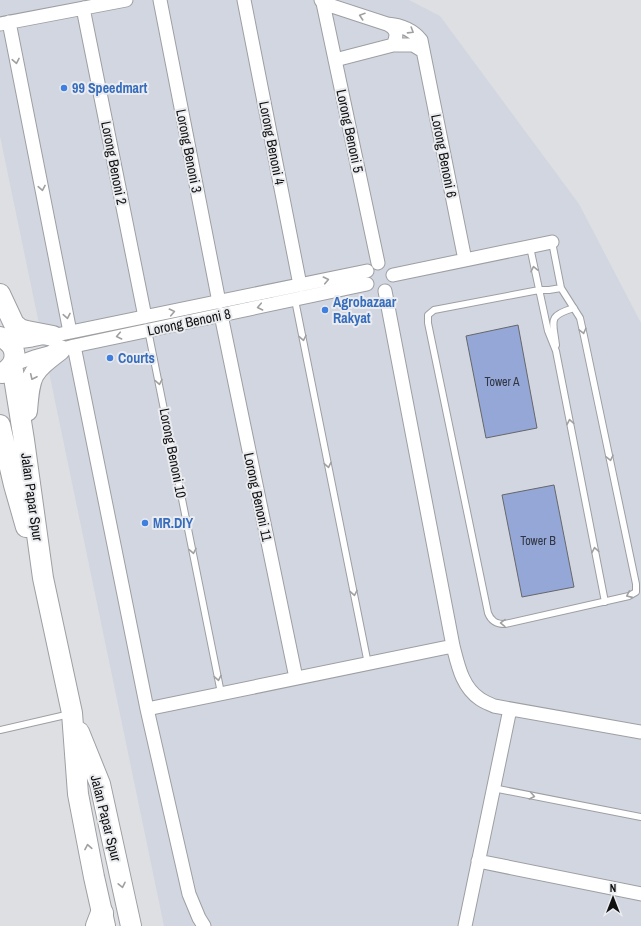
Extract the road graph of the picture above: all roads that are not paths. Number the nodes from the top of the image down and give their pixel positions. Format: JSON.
{"nodes":[{"id":1,"x":126,"y":0,"type":"edge"},
{"id":2,"x":160,"y":0,"type":"edge"},
{"id":3,"x":244,"y":0,"type":"edge"},
{"id":4,"x":322,"y":2,"type":"edge"},
{"id":5,"x":83,"y":8,"type":"junction"},
{"id":6,"x":4,"y":23,"type":"edge"},
{"id":7,"x":387,"y":24,"type":"junction"},
{"id":8,"x":393,"y":45,"type":"junction"},
{"id":9,"x":423,"y":51,"type":"junction"},
{"id":10,"x":335,"y":60,"type":"junction"},
{"id":11,"x":552,"y":242,"type":"joint"},
{"id":12,"x":530,"y":247,"type":"junction"},
{"id":13,"x":465,"y":260,"type":"junction"},
{"id":14,"x":378,"y":263,"type":"junction"},
{"id":15,"x":394,"y":275,"type":"junction"},
{"id":16,"x":367,"y":278,"type":"junction"},
{"id":17,"x":300,"y":285,"type":"junction"},
{"id":18,"x":561,"y":288,"type":"junction"},
{"id":19,"x":539,"y":290,"type":"junction"},
{"id":20,"x":384,"y":291,"type":"junction"},
{"id":21,"x":0,"y":294,"type":"edge"},
{"id":22,"x":295,"y":300,"type":"junction"},
{"id":23,"x":219,"y":302,"type":"junction"},
{"id":24,"x":574,"y":308,"type":"junction"},
{"id":25,"x":221,"y":315,"type":"junction"},
{"id":26,"x":145,"y":317,"type":"junction"},
{"id":27,"x":148,"y":330,"type":"junction"},
{"id":28,"x":4,"y":335,"type":"edge"},
{"id":29,"x":64,"y":341,"type":"junction"},
{"id":30,"x":556,"y":351,"type":"junction"},
{"id":31,"x":6,"y":369,"type":"edge"},
{"id":32,"x":0,"y":425,"type":"edge"},
{"id":33,"x":24,"y":440,"type":"junction"},
{"id":34,"x":43,"y":578,"type":"junction"},
{"id":35,"x":606,"y":602,"type":"junction"},
{"id":36,"x":453,"y":646,"type":"junction"},
{"id":37,"x":368,"y":664,"type":"junction"},
{"id":38,"x":296,"y":678,"type":"junction"},
{"id":39,"x":222,"y":693,"type":"junction"},
{"id":40,"x":147,"y":709,"type":"junction"},
{"id":41,"x":510,"y":709,"type":"junction"},
{"id":42,"x":72,"y":713,"type":"junction"},
{"id":43,"x":0,"y":730,"type":"edge"},
{"id":44,"x":641,"y":732,"type":"edge"},
{"id":45,"x":493,"y":788,"type":"junction"},
{"id":46,"x":641,"y":817,"type":"edge"},
{"id":47,"x":478,"y":862,"type":"junction"},
{"id":48,"x":641,"y":894,"type":"edge"},
{"id":49,"x":101,"y":922,"type":"edge"},
{"id":50,"x":130,"y":926,"type":"edge"},
{"id":51,"x":204,"y":926,"type":"edge"},
{"id":52,"x":465,"y":926,"type":"edge"}],
"edges":[{"from":1,"to":5,"type":"street"},
{"from":2,"to":23,"type":"street","name":"Lorong Benoni 3"},
{"from":3,"to":17,"type":"street","name":"Lorong Benoni 4"},
{"from":7,"to":4,"type":"street","name":"Lorong Benoni 6","one_way":true},
{"from":4,"to":10,"type":"street","name":"Lorong Benoni 5"},
{"from":5,"to":6,"type":"street"},
{"from":5,"to":26,"type":"street","name":"Lorong Benoni 2"},
{"from":6,"to":29,"type":"street","one_way":true},
{"from":7,"to":8,"type":"street"},
{"from":7,"to":9,"type":"street","name":"Lorong Benoni 6","one_way":true},
{"from":8,"to":9,"type":"street"},
{"from":8,"to":10,"type":"street"},
{"from":9,"to":13,"type":"street","name":"Lorong Benoni 6"},
{"from":10,"to":14,"type":"street","name":"Lorong Benoni 5"},
{"from":11,"to":12,"type":"street"},
{"from":11,"to":18,"type":"lane"},
{"from":12,"to":13,"type":"street"},
{"from":19,"to":12,"type":"lane","one_way":true},
{"from":13,"to":15,"type":"street"},
{"from":14,"to":15,"type":"street"},
{"from":14,"to":16,"type":"street"},
{"from":15,"to":20,"type":"street"},
{"from":17,"to":16,"type":"street","name":"Lorong Benoni 8","one_way":true},
{"from":16,"to":20,"type":"street"},
{"from":16,"to":22,"type":"street","name":"Lorong Benoni 8"},
{"from":17,"to":23,"type":"street","name":"Lorong Benoni 8"},
{"from":18,"to":19,"type":"lane"},
{"from":18,"to":24,"type":"lane"},
{"from":19,"to":30,"type":"lane"},
{"from":35,"to":19,"type":"lane","one_way":true},
{"from":20,"to":36,"type":"street"},
{"from":21,"to":29,"type":"main road"},
{"from":22,"to":25,"type":"street","name":"Lorong Benoni 8","one_way":true},
{"from":22,"to":37,"type":"lane","one_way":true},
{"from":26,"to":23,"type":"street","name":"Lorong Benoni 8","one_way":true},
{"from":24,"to":30,"type":"lane"},
{"from":24,"to":35,"type":"lane","one_way":true},
{"from":25,"to":27,"type":"street","name":"Lorong Benoni 8"},
{"from":25,"to":38,"type":"street","name":"Lorong Benoni 11"},
{"from":26,"to":29,"type":"street","name":"Lorong Benoni 8"},
{"from":27,"to":29,"type":"street","name":"Lorong Benoni 8","one_way":true},
{"from":27,"to":39,"type":"lane","name":"Lorong Benoni 10","one_way":true},
{"from":28,"to":29,"type":"street","name":"Lorong Benoni 8"},
{"from":28,"to":31,"type":"main road"},
{"from":29,"to":31,"type":"street","name":"Lorong Benoni 8"},
{"from":29,"to":33,"type":"main road","one_way":true},
{"from":29,"to":40,"type":"street"},
{"from":35,"to":30,"type":"lane","one_way":true},
{"from":31,"to":33,"type":"main road"},
{"from":32,"to":34,"type":"main road","name":"Jalan Papar Spur"},
{"from":33,"to":34,"type":"main road","name":"Jalan Papar Spur"},
{"from":34,"to":42,"type":"main road","name":"Jalan Papar Spur"},
{"from":36,"to":37,"type":"street"},
{"from":36,"to":41,"type":"street"},
{"from":37,"to":38,"type":"street"},
{"from":38,"to":39,"type":"street"},
{"from":39,"to":40,"type":"street"},
{"from":40,"to":51,"type":"street"},
{"from":41,"to":44,"type":"street"},
{"from":41,"to":45,"type":"street"},
{"from":42,"to":43,"type":"lane"},
{"from":49,"to":42,"type":"main road","name":"Jalan Papar Spur","one_way":true},
{"from":42,"to":50,"type":"main road","name":"Jalan Papar Spur","one_way":true},
{"from":45,"to":46,"type":"lane","one_way":true},
{"from":45,"to":47,"type":"street"},
{"from":47,"to":48,"type":"street"},
{"from":47,"to":52,"type":"street"}]}
